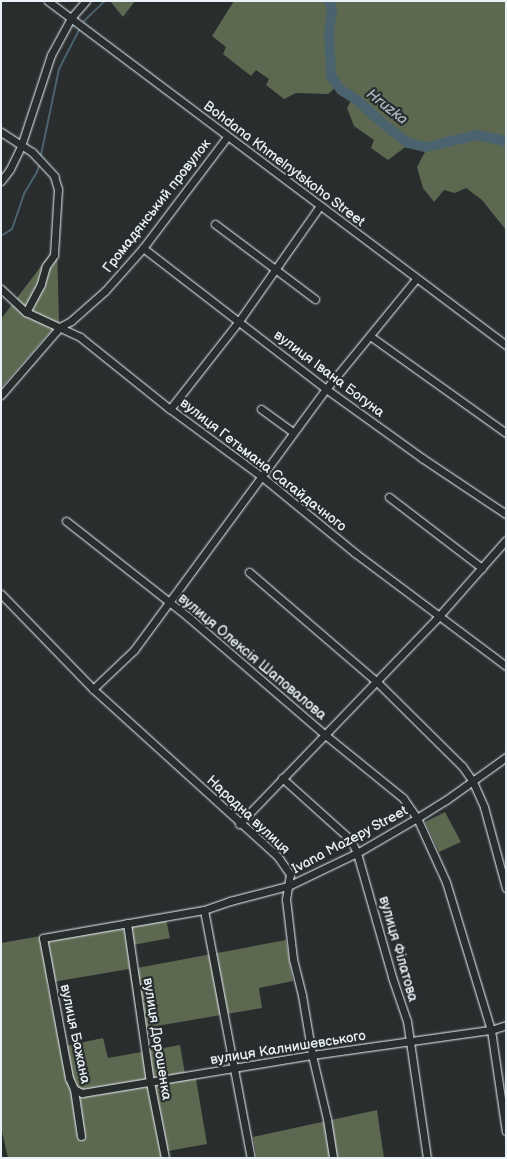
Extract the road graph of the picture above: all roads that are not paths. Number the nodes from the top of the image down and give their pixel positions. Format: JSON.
{"nodes":[{"id":1,"x":48,"y":1,"type":"edge"},
{"id":2,"x":86,"y":1,"type":"edge"},
{"id":3,"x":72,"y":18,"type":"junction"},
{"id":4,"x":1,"y":132,"type":"edge"},
{"id":5,"x":227,"y":137,"type":"junction"},
{"id":6,"x":21,"y":146,"type":"junction"},
{"id":7,"x":1,"y":181,"type":"edge"},
{"id":8,"x":319,"y":207,"type":"junction"},
{"id":9,"x":215,"y":224,"type":"dead end"},
{"id":10,"x":143,"y":248,"type":"junction"},
{"id":11,"x":274,"y":270,"type":"junction"},
{"id":12,"x":416,"y":279,"type":"junction"},
{"id":13,"x":1,"y":289,"type":"edge"},
{"id":14,"x":315,"y":299,"type":"dead end"},
{"id":15,"x":26,"y":312,"type":"junction"},
{"id":16,"x":239,"y":321,"type":"junction"},
{"id":17,"x":60,"y":327,"type":"junction"},
{"id":18,"x":370,"y":336,"type":"junction"},
{"id":19,"x":506,"y":346,"type":"edge"},
{"id":20,"x":326,"y":389,"type":"junction"},
{"id":21,"x":1,"y":395,"type":"edge"},
{"id":22,"x":170,"y":409,"type":"junction"},
{"id":23,"x":261,"y":409,"type":"dead end"},
{"id":24,"x":293,"y":432,"type":"junction"},
{"id":25,"x":506,"y":433,"type":"edge"},
{"id":26,"x":261,"y":476,"type":"junction"},
{"id":27,"x":389,"y":497,"type":"dead end"},
{"id":28,"x":506,"y":514,"type":"edge"},
{"id":29,"x":66,"y":520,"type":"dead end"},
{"id":30,"x":506,"y":540,"type":"edge"},
{"id":31,"x":482,"y":568,"type":"junction"},
{"id":32,"x":249,"y":572,"type":"dead end"},
{"id":33,"x":1,"y":594,"type":"edge"},
{"id":34,"x":168,"y":602,"type":"junction"},
{"id":35,"x":440,"y":616,"type":"junction"},
{"id":36,"x":506,"y":666,"type":"edge"},
{"id":37,"x":377,"y":682,"type":"junction"},
{"id":38,"x":93,"y":689,"type":"junction"},
{"id":39,"x":324,"y":734,"type":"junction"},
{"id":40,"x":506,"y":757,"type":"edge"},
{"id":41,"x":282,"y":778,"type":"junction"},
{"id":42,"x":473,"y":782,"type":"junction"},
{"id":43,"x":417,"y":818,"type":"junction"},
{"id":44,"x":238,"y":824,"type":"junction"},
{"id":45,"x":357,"y":853,"type":"junction"},
{"id":46,"x":288,"y":886,"type":"junction"},
{"id":47,"x":506,"y":888,"type":"edge"},
{"id":48,"x":204,"y":910,"type":"junction"},
{"id":49,"x":127,"y":923,"type":"junction"},
{"id":50,"x":43,"y":938,"type":"joint"},
{"id":51,"x":506,"y":1025,"type":"edge"},
{"id":52,"x":491,"y":1030,"type":"junction"},
{"id":53,"x":411,"y":1042,"type":"junction"},
{"id":54,"x":312,"y":1055,"type":"junction"},
{"id":55,"x":235,"y":1069,"type":"junction"},
{"id":56,"x":150,"y":1082,"type":"junction"},
{"id":57,"x":74,"y":1089,"type":"junction"},
{"id":58,"x":506,"y":1131,"type":"edge"},
{"id":59,"x":81,"y":1136,"type":"dead end"},
{"id":60,"x":165,"y":1158,"type":"edge"},
{"id":61,"x":251,"y":1158,"type":"edge"},
{"id":62,"x":333,"y":1158,"type":"edge"},
{"id":63,"x":426,"y":1158,"type":"edge"}],
"edges":[{"from":1,"to":3,"type":"street","name":"Bohdana Khmelnytskoho Street"},
{"from":2,"to":3,"type":"street"},
{"from":3,"to":5,"type":"street","name":"Bohdana Khmelnytskoho Street"},
{"from":3,"to":6,"type":"street"},
{"from":4,"to":6,"type":"street"},
{"from":5,"to":8,"type":"street","name":"Bohdana Khmelnytskoho Street"},
{"from":5,"to":10,"type":"street","name":"Громадянський провулок"},
{"from":6,"to":7,"type":"street"},
{"from":6,"to":15,"type":"street"},
{"from":8,"to":11,"type":"street"},
{"from":8,"to":12,"type":"street","name":"Bohdana Khmelnytskoho Street"},
{"from":9,"to":11,"type":"street"},
{"from":10,"to":16,"type":"street","name":"вулиця Івана Богуна"},
{"from":10,"to":17,"type":"street","name":"Громадянський провулок"},
{"from":11,"to":14,"type":"street"},
{"from":11,"to":16,"type":"street"},
{"from":12,"to":18,"type":"street"},
{"from":12,"to":19,"type":"street","name":"Bohdana Khmelnytskoho Street"},
{"from":13,"to":15,"type":"street","name":"вулиця Гетьмана Сагайдачного"},
{"from":15,"to":17,"type":"street","name":"вулиця Гетьмана Сагайдачного"},
{"from":16,"to":20,"type":"street","name":"вулиця Івана Богуна"},
{"from":16,"to":22,"type":"street"},
{"from":17,"to":21,"type":"street","name":"Громадянський провулок"},
{"from":17,"to":22,"type":"street","name":"вулиця Гетьмана Сагайдачного"},
{"from":18,"to":20,"type":"street"},
{"from":18,"to":25,"type":"street"},
{"from":20,"to":24,"type":"street"},
{"from":20,"to":28,"type":"street","name":"вулиця Івана Богуна"},
{"from":22,"to":26,"type":"street","name":"вулиця Гетьмана Сагайдачного"},
{"from":23,"to":24,"type":"street"},
{"from":24,"to":26,"type":"street"},
{"from":26,"to":34,"type":"street"},
{"from":26,"to":35,"type":"street","name":"вулиця Гетьмана Сагайдачного"},
{"from":27,"to":31,"type":"street"},
{"from":29,"to":34,"type":"street","name":"вулиця Олексія Шаповалова"},
{"from":30,"to":31,"type":"street"},
{"from":31,"to":35,"type":"street"},
{"from":32,"to":37,"type":"street"},
{"from":33,"to":38,"type":"street","name":"Народна вулиця"},
{"from":34,"to":38,"type":"street"},
{"from":34,"to":39,"type":"street","name":"вулиця Олексія Шаповалова"},
{"from":35,"to":36,"type":"street","name":"вулиця Гетьмана Сагайдачного"},
{"from":35,"to":37,"type":"street"},
{"from":37,"to":39,"type":"street"},
{"from":37,"to":42,"type":"street"},
{"from":38,"to":44,"type":"street","name":"Народна вулиця"},
{"from":39,"to":41,"type":"street"},
{"from":39,"to":43,"type":"street","name":"вулиця Олексія Шаповалова"},
{"from":40,"to":42,"type":"street","name":"Ivana Mazepy Street"},
{"from":41,"to":44,"type":"street"},
{"from":41,"to":45,"type":"street","name":"вулиця Філатова"},
{"from":42,"to":43,"type":"street","name":"Ivana Mazepy Street"},
{"from":42,"to":47,"type":"street"},
{"from":43,"to":45,"type":"street","name":"Ivana Mazepy Street"},
{"from":43,"to":52,"type":"street","name":"вулиця Олексія Шаповалова"},
{"from":44,"to":46,"type":"street","name":"Народна вулиця"},
{"from":45,"to":46,"type":"street","name":"Ivana Mazepy Street"},
{"from":45,"to":53,"type":"street","name":"вулиця Філатова"},
{"from":46,"to":48,"type":"street","name":"Ivana Mazepy Street"},
{"from":46,"to":54,"type":"street","name":"Народна вулиця"},
{"from":48,"to":49,"type":"street","name":"Ivana Mazepy Street"},
{"from":48,"to":55,"type":"street"},
{"from":49,"to":50,"type":"street","name":"Ivana Mazepy Street"},
{"from":49,"to":56,"type":"street","name":"вулиця Дорошенка"},
{"from":50,"to":57,"type":"street","name":"вулиця Бажана"},
{"from":51,"to":52,"type":"street","name":"вулиця Калнишевського"},
{"from":52,"to":53,"type":"street","name":"вулиця Калнишевського"},
{"from":52,"to":58,"type":"street","name":"вулиця Олексія Шаповалова"},
{"from":53,"to":54,"type":"street","name":"вулиця Калнишевського"},
{"from":53,"to":63,"type":"street","name":"вулиця Філатова"},
{"from":54,"to":55,"type":"street","name":"вулиця Калнишевського"},
{"from":54,"to":62,"type":"street","name":"Народна вулиця"},
{"from":55,"to":56,"type":"street","name":"вулиця Калнишевського"},
{"from":55,"to":61,"type":"street"},
{"from":56,"to":57,"type":"street","name":"вулиця Калнишевського"},
{"from":56,"to":60,"type":"street","name":"вулиця Дорошенка"},
{"from":57,"to":59,"type":"street","name":"вулиця Бажана"}]}
